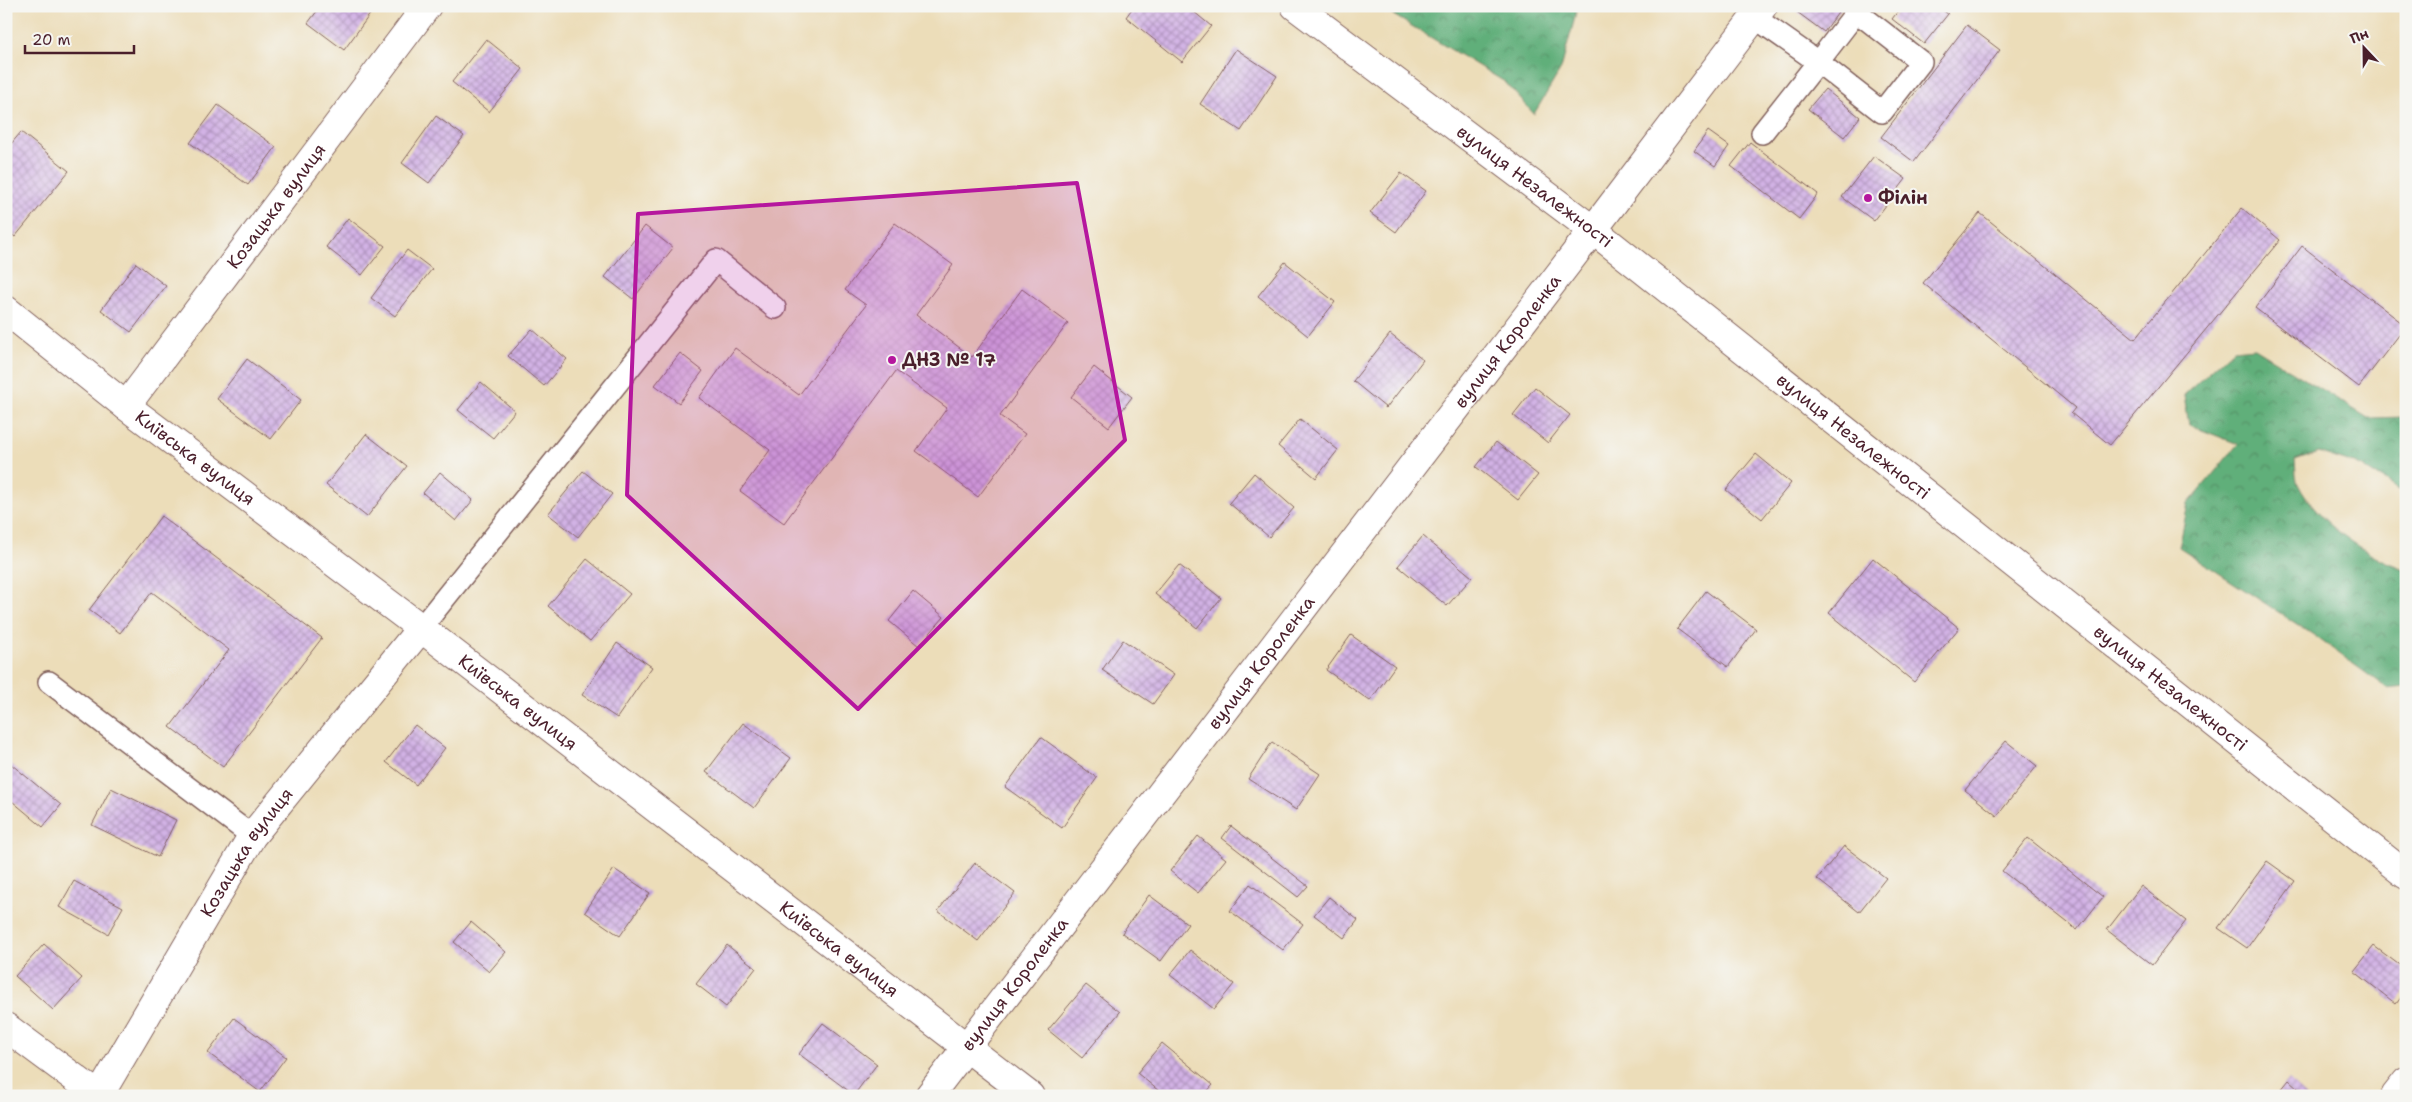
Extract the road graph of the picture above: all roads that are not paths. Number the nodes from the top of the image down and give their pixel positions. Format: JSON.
{"nodes":[{"id":1,"x":427,"y":6,"type":"edge"},
{"id":2,"x":1295,"y":6,"type":"edge"},
{"id":3,"x":1859,"y":9,"type":"edge"},
{"id":4,"x":1758,"y":12,"type":"edge"},
{"id":5,"x":1818,"y":62,"type":"junction"},
{"id":6,"x":1762,"y":134,"type":"dead end"},
{"id":7,"x":1593,"y":230,"type":"junction"},
{"id":8,"x":775,"y":308,"type":"dead end"},
{"id":9,"x":6,"y":310,"type":"edge"},
{"id":10,"x":126,"y":406,"type":"junction"},
{"id":11,"x":422,"y":628,"type":"junction"},
{"id":12,"x":49,"y":682,"type":"dead end"},
{"id":13,"x":252,"y":836,"type":"junction"},
{"id":14,"x":2406,"y":875,"type":"edge"},
{"id":15,"x":6,"y":1027,"type":"edge"},
{"id":16,"x":968,"y":1047,"type":"junction"},
{"id":17,"x":2406,"y":1082,"type":"edge"},
{"id":18,"x":99,"y":1096,"type":"edge"},
{"id":19,"x":929,"y":1096,"type":"edge"},
{"id":20,"x":1030,"y":1096,"type":"edge"},
{"id":21,"x":2395,"y":1096,"type":"edge"}],
"edges":[{"from":1,"to":10,"type":"street","name":"Козацька вулиця"},
{"from":2,"to":7,"type":"street","name":"вулиця Незалежності"},
{"from":3,"to":5,"type":"lane"},
{"from":3,"to":5,"type":"lane"},
{"from":4,"to":5,"type":"lane"},
{"from":4,"to":7,"type":"street","name":"вулиця Короленка"},
{"from":5,"to":6,"type":"lane"},
{"from":7,"to":14,"type":"street","name":"вулиця Незалежності"},
{"from":7,"to":16,"type":"street","name":"вулиця Короленка"},
{"from":8,"to":11,"type":"lane"},
{"from":9,"to":10,"type":"street","name":"Київська вулиця"},
{"from":10,"to":11,"type":"street","name":"Київська вулиця"},
{"from":11,"to":13,"type":"street","name":"Козацька вулиця"},
{"from":11,"to":16,"type":"street","name":"Київська вулиця"},
{"from":12,"to":13,"type":"lane"},
{"from":13,"to":18,"type":"street","name":"Козацька вулиця"},
{"from":15,"to":18,"type":"street"},
{"from":16,"to":19,"type":"street","name":"вулиця Короленка"},
{"from":16,"to":20,"type":"street","name":"Київська вулиця"},
{"from":17,"to":21,"type":"street"}]}
